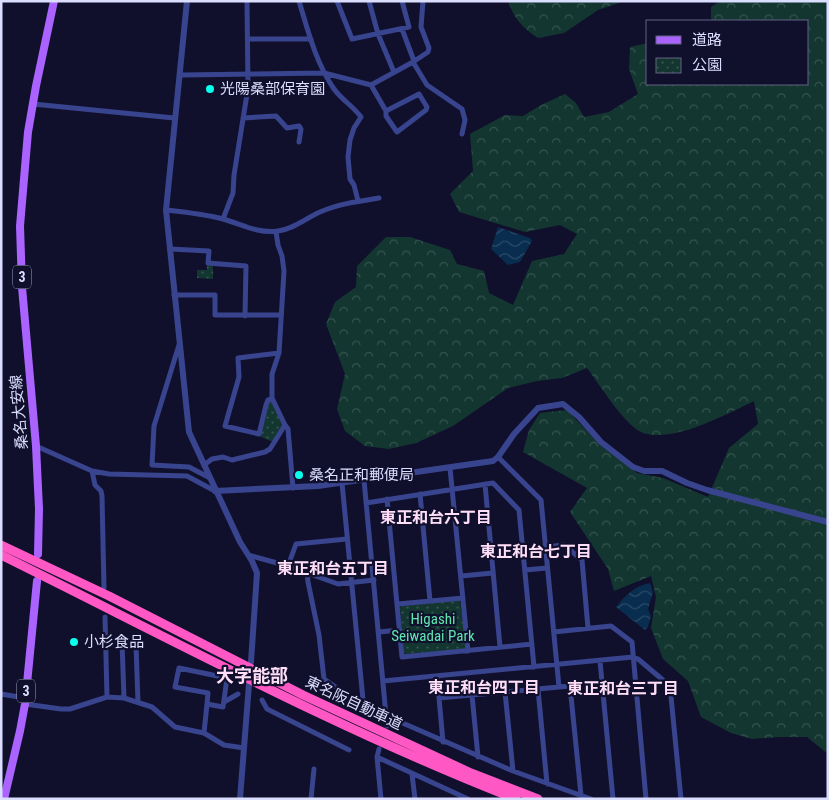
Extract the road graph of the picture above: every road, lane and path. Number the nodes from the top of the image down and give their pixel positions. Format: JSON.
{"nodes":[{"id":1,"x":54,"y":1,"type":"edge"},
{"id":2,"x":183,"y":1,"type":"edge"},
{"id":3,"x":247,"y":1,"type":"edge"},
{"id":4,"x":300,"y":1,"type":"edge"},
{"id":5,"x":337,"y":1,"type":"edge"},
{"id":6,"x":369,"y":1,"type":"edge"},
{"id":7,"x":402,"y":1,"type":"edge"},
{"id":8,"x":423,"y":1,"type":"edge"},
{"id":9,"x":187,"y":2,"type":"edge"},
{"id":10,"x":402,"y":28,"type":"junction"},
{"id":11,"x":378,"y":34,"type":"junction"},
{"id":12,"x":248,"y":39,"type":"junction"},
{"id":13,"x":311,"y":39,"type":"junction"},
{"id":14,"x":414,"y":62,"type":"junction"},
{"id":15,"x":324,"y":72,"type":"junction"},
{"id":16,"x":394,"y":72,"type":"junction"},
{"id":17,"x":248,"y":74,"type":"junction"},
{"id":18,"x":181,"y":75,"type":"junction"},
{"id":19,"x":371,"y":85,"type":"junction"},
{"id":20,"x":429,"y":87,"type":"junction"},
{"id":21,"x":419,"y":94,"type":"junction"},
{"id":22,"x":33,"y":104,"type":"junction"},
{"id":23,"x":386,"y":111,"type":"junction"},
{"id":24,"x":174,"y":118,"type":"junction"},
{"id":25,"x":243,"y":118,"type":"junction"},
{"id":26,"x":462,"y":134,"type":"dead end"},
{"id":27,"x":299,"y":142,"type":"dead end"},
{"id":28,"x":380,"y":198,"type":"dead end"},
{"id":29,"x":358,"y":201,"type":"junction"},
{"id":30,"x":166,"y":210,"type":"junction"},
{"id":31,"x":223,"y":219,"type":"junction"},
{"id":32,"x":276,"y":232,"type":"junction"},
{"id":33,"x":170,"y":249,"type":"junction"},
{"id":34,"x":174,"y":294,"type":"junction"},
{"id":35,"x":280,"y":315,"type":"junction"},
{"id":36,"x":246,"y":316,"type":"junction"},
{"id":37,"x":180,"y":342,"type":"junction"},
{"id":38,"x":279,"y":354,"type":"junction"},
{"id":39,"x":272,"y":398,"type":"junction"},
{"id":40,"x":285,"y":425,"type":"junction"},
{"id":41,"x":36,"y":446,"type":"junction"},
{"id":42,"x":498,"y":457,"type":"junction"},
{"id":43,"x":204,"y":465,"type":"junction"},
{"id":44,"x":450,"y":468,"type":"junction"},
{"id":45,"x":92,"y":471,"type":"junction"},
{"id":46,"x":210,"y":478,"type":"junction"},
{"id":47,"x":364,"y":480,"type":"junction"},
{"id":48,"x":342,"y":484,"type":"junction"},
{"id":49,"x":484,"y":484,"type":"junction"},
{"id":50,"x":293,"y":488,"type":"junction"},
{"id":51,"x":453,"y":490,"type":"junction"},
{"id":52,"x":215,"y":491,"type":"junction"},
{"id":53,"x":420,"y":494,"type":"junction"},
{"id":54,"x":387,"y":499,"type":"junction"},
{"id":55,"x":366,"y":503,"type":"junction"},
{"id":56,"x":828,"y":522,"type":"edge"},
{"id":57,"x":347,"y":540,"type":"junction"},
{"id":58,"x":1,"y":545,"type":"edge"},
{"id":59,"x":546,"y":547,"type":"junction"},
{"id":60,"x":38,"y":554,"type":"dead end"},
{"id":61,"x":248,"y":554,"type":"junction"},
{"id":62,"x":1,"y":555,"type":"edge"},
{"id":63,"x":288,"y":566,"type":"junction"},
{"id":64,"x":547,"y":568,"type":"junction"},
{"id":65,"x":525,"y":570,"type":"junction"},
{"id":66,"x":307,"y":573,"type":"junction"},
{"id":67,"x":493,"y":573,"type":"junction"},
{"id":68,"x":461,"y":576,"type":"junction"},
{"id":69,"x":374,"y":580,"type":"junction"},
{"id":70,"x":36,"y":581,"type":"dead end"},
{"id":71,"x":352,"y":583,"type":"junction"},
{"id":72,"x":104,"y":588,"type":"dead end"},
{"id":73,"x":463,"y":598,"type":"junction"},
{"id":74,"x":430,"y":601,"type":"junction"},
{"id":75,"x":398,"y":604,"type":"junction"},
{"id":76,"x":105,"y":617,"type":"dead end"},
{"id":77,"x":588,"y":628,"type":"junction"},
{"id":78,"x":400,"y":630,"type":"junction"},
{"id":79,"x":379,"y":632,"type":"junction"},
{"id":80,"x":554,"y":632,"type":"junction"},
{"id":81,"x":105,"y":639,"type":"junction"},
{"id":82,"x":122,"y":642,"type":"junction"},
{"id":83,"x":532,"y":644,"type":"junction"},
{"id":84,"x":500,"y":647,"type":"junction"},
{"id":85,"x":468,"y":651,"type":"junction"},
{"id":86,"x":633,"y":657,"type":"junction"},
{"id":87,"x":600,"y":660,"type":"junction"},
{"id":88,"x":251,"y":662,"type":"dead end"},
{"id":89,"x":557,"y":665,"type":"junction"},
{"id":90,"x":534,"y":667,"type":"junction"},
{"id":91,"x":437,"y":676,"type":"junction"},
{"id":92,"x":383,"y":681,"type":"junction"},
{"id":93,"x":249,"y":684,"type":"dead end"},
{"id":94,"x":559,"y":687,"type":"junction"},
{"id":95,"x":538,"y":689,"type":"junction"},
{"id":96,"x":505,"y":692,"type":"junction"},
{"id":97,"x":1,"y":694,"type":"edge"},
{"id":98,"x":238,"y":694,"type":"dead end"},
{"id":99,"x":472,"y":695,"type":"junction"},
{"id":100,"x":107,"y":697,"type":"junction"},
{"id":101,"x":124,"y":698,"type":"junction"},
{"id":102,"x":440,"y":698,"type":"junction"},
{"id":103,"x":262,"y":700,"type":"dead end"},
{"id":104,"x":25,"y":701,"type":"junction"},
{"id":105,"x":138,"y":702,"type":"junction"},
{"id":106,"x":224,"y":702,"type":"junction"},
{"id":107,"x":207,"y":704,"type":"junction"},
{"id":108,"x":364,"y":710,"type":"junction"},
{"id":109,"x":387,"y":719,"type":"junction"},
{"id":110,"x":388,"y":726,"type":"dead end"},
{"id":111,"x":204,"y":733,"type":"junction"},
{"id":112,"x":443,"y":742,"type":"junction"},
{"id":113,"x":244,"y":748,"type":"junction"},
{"id":114,"x":378,"y":749,"type":"dead end"},
{"id":115,"x":349,"y":750,"type":"dead end"},
{"id":116,"x":478,"y":756,"type":"junction"},
{"id":117,"x":377,"y":757,"type":"junction"},
{"id":118,"x":314,"y":768,"type":"dead end"},
{"id":119,"x":513,"y":770,"type":"junction"},
{"id":120,"x":412,"y":774,"type":"junction"},
{"id":121,"x":547,"y":784,"type":"junction"},
{"id":122,"x":447,"y":790,"type":"junction"},
{"id":123,"x":581,"y":795,"type":"junction"},
{"id":124,"x":4,"y":799,"type":"edge"},
{"id":125,"x":240,"y":799,"type":"edge"},
{"id":126,"x":311,"y":799,"type":"edge"},
{"id":127,"x":381,"y":799,"type":"edge"},
{"id":128,"x":415,"y":799,"type":"edge"},
{"id":129,"x":448,"y":799,"type":"edge"},
{"id":130,"x":468,"y":799,"type":"edge"},
{"id":131,"x":516,"y":799,"type":"edge"},
{"id":132,"x":538,"y":799,"type":"edge"},
{"id":133,"x":591,"y":799,"type":"edge"},
{"id":134,"x":613,"y":799,"type":"edge"},
{"id":135,"x":646,"y":799,"type":"edge"},
{"id":136,"x":681,"y":799,"type":"edge"}],
"edges":[{"from":1,"to":22,"type":"main road","name":"桑名大安線","number":"3"},
{"from":2,"to":9,"type":"street"},
{"from":3,"to":12,"type":"street"},
{"from":4,"to":13,"type":"street"},
{"from":5,"to":11,"type":"street"},
{"from":6,"to":11,"type":"street"},
{"from":7,"to":10,"type":"street"},
{"from":8,"to":14,"type":"street"},
{"from":9,"to":18,"type":"street"},
{"from":10,"to":11,"type":"street"},
{"from":10,"to":14,"type":"street"},
{"from":11,"to":16,"type":"street"},
{"from":12,"to":13,"type":"street"},
{"from":12,"to":17,"type":"street"},
{"from":13,"to":15,"type":"street"},
{"from":14,"to":16,"type":"street"},
{"from":14,"to":20,"type":"street"},
{"from":15,"to":17,"type":"street"},
{"from":15,"to":19,"type":"street"},
{"from":15,"to":29,"type":"street"},
{"from":16,"to":19,"type":"street"},
{"from":17,"to":18,"type":"street"},
{"from":17,"to":25,"type":"street"},
{"from":18,"to":24,"type":"street"},
{"from":19,"to":23,"type":"street"},
{"from":20,"to":21,"type":"street"},
{"from":20,"to":26,"type":"street"},
{"from":21,"to":23,"type":"street"},
{"from":21,"to":23,"type":"street"},
{"from":22,"to":24,"type":"street"},
{"from":22,"to":41,"type":"main road","name":"桑名大安線","number":"3"},
{"from":24,"to":30,"type":"street"},
{"from":25,"to":27,"type":"street"},
{"from":25,"to":31,"type":"street"},
{"from":28,"to":29,"type":"street"},
{"from":29,"to":32,"type":"street"},
{"from":30,"to":31,"type":"street"},
{"from":30,"to":33,"type":"street"},
{"from":31,"to":32,"type":"street"},
{"from":32,"to":35,"type":"street"},
{"from":33,"to":34,"type":"street"},
{"from":33,"to":36,"type":"street"},
{"from":34,"to":36,"type":"street"},
{"from":34,"to":37,"type":"street"},
{"from":35,"to":36,"type":"street"},
{"from":35,"to":38,"type":"street"},
{"from":37,"to":43,"type":"street"},
{"from":37,"to":46,"type":"street"},
{"from":38,"to":39,"type":"street"},
{"from":38,"to":39,"type":"street"},
{"from":39,"to":40,"type":"street"},
{"from":40,"to":43,"type":"street"},
{"from":40,"to":50,"type":"street"},
{"from":41,"to":45,"type":"street"},
{"from":41,"to":60,"type":"main road","name":"桑名大安線","number":"3"},
{"from":42,"to":44,"type":"street"},
{"from":42,"to":56,"type":"street"},
{"from":42,"to":59,"type":"street"},
{"from":43,"to":46,"type":"street"},
{"from":44,"to":47,"type":"street"},
{"from":44,"to":51,"type":"street"},
{"from":45,"to":52,"type":"street"},
{"from":45,"to":72,"type":"street"},
{"from":46,"to":52,"type":"street"},
{"from":47,"to":48,"type":"street"},
{"from":47,"to":55,"type":"street"},
{"from":48,"to":50,"type":"street"},
{"from":48,"to":57,"type":"street"},
{"from":49,"to":51,"type":"street"},
{"from":49,"to":65,"type":"street"},
{"from":49,"to":67,"type":"street"},
{"from":50,"to":52,"type":"street"},
{"from":51,"to":53,"type":"street"},
{"from":51,"to":68,"type":"street"},
{"from":52,"to":61,"type":"street"},
{"from":53,"to":54,"type":"street"},
{"from":53,"to":74,"type":"street"},
{"from":54,"to":55,"type":"street"},
{"from":54,"to":75,"type":"street"},
{"from":55,"to":69,"type":"street"},
{"from":57,"to":63,"type":"street"},
{"from":57,"to":71,"type":"street"},
{"from":58,"to":132,"type":"highway","name":"東名阪自動車道"},
{"from":59,"to":64,"type":"street"},
{"from":59,"to":77,"type":"street"},
{"from":61,"to":63,"type":"street"},
{"from":61,"to":88,"type":"street"},
{"from":62,"to":131,"type":"highway","name":"東名阪自動車道"},
{"from":63,"to":66,"type":"street"},
{"from":64,"to":65,"type":"street"},
{"from":64,"to":80,"type":"street"},
{"from":65,"to":83,"type":"street"},
{"from":66,"to":71,"type":"street"},
{"from":66,"to":108,"type":"street"},
{"from":67,"to":68,"type":"street"},
{"from":67,"to":84,"type":"street"},
{"from":68,"to":73,"type":"street"},
{"from":69,"to":71,"type":"street"},
{"from":69,"to":79,"type":"street"},
{"from":70,"to":104,"type":"main road","number":"3"},
{"from":71,"to":108,"type":"street"},
{"from":73,"to":74,"type":"street"},
{"from":73,"to":85,"type":"street"},
{"from":74,"to":75,"type":"street"},
{"from":75,"to":78,"type":"street"},
{"from":76,"to":81,"type":"street"},
{"from":77,"to":80,"type":"street"},
{"from":77,"to":86,"type":"street"},
{"from":78,"to":79,"type":"street"},
{"from":78,"to":85,"type":"street"},
{"from":79,"to":92,"type":"street"},
{"from":80,"to":89,"type":"street"},
{"from":81,"to":82,"type":"street"},
{"from":81,"to":100,"type":"street"},
{"from":82,"to":101,"type":"street"},
{"from":82,"to":105,"type":"street"},
{"from":83,"to":84,"type":"street"},
{"from":83,"to":90,"type":"street"},
{"from":84,"to":85,"type":"street"},
{"from":86,"to":87,"type":"street"},
{"from":86,"to":135,"type":"street"},
{"from":86,"to":136,"type":"street"},
{"from":87,"to":89,"type":"street"},
{"from":87,"to":134,"type":"street"},
{"from":89,"to":90,"type":"street"},
{"from":89,"to":94,"type":"street"},
{"from":90,"to":91,"type":"street"},
{"from":91,"to":92,"type":"street"},
{"from":91,"to":102,"type":"street"},
{"from":92,"to":109,"type":"street"},
{"from":93,"to":113,"type":"street"},
{"from":94,"to":95,"type":"street"},
{"from":94,"to":123,"type":"street"},
{"from":95,"to":96,"type":"street"},
{"from":95,"to":121,"type":"street"},
{"from":96,"to":99,"type":"street"},
{"from":96,"to":119,"type":"street"},
{"from":97,"to":104,"type":"street"},
{"from":98,"to":106,"type":"street"},
{"from":99,"to":102,"type":"street"},
{"from":99,"to":116,"type":"street"},
{"from":100,"to":101,"type":"street"},
{"from":100,"to":104,"type":"street"},
{"from":101,"to":105,"type":"street"},
{"from":102,"to":112,"type":"street"},
{"from":103,"to":115,"type":"street"},
{"from":104,"to":124,"type":"main road","number":"3"},
{"from":105,"to":111,"type":"street"},
{"from":106,"to":107,"type":"street"},
{"from":106,"to":107,"type":"street"},
{"from":107,"to":111,"type":"street"},
{"from":108,"to":109,"type":"street"},
{"from":109,"to":110,"type":"street"},
{"from":109,"to":112,"type":"street"},
{"from":111,"to":113,"type":"street"},
{"from":112,"to":116,"type":"street"},
{"from":113,"to":125,"type":"street"},
{"from":114,"to":117,"type":"street"},
{"from":116,"to":119,"type":"street"},
{"from":117,"to":120,"type":"street"},
{"from":117,"to":127,"type":"street"},
{"from":118,"to":126,"type":"street"},
{"from":119,"to":121,"type":"street"},
{"from":120,"to":122,"type":"street"},
{"from":120,"to":128,"type":"street"},
{"from":121,"to":123,"type":"street"},
{"from":122,"to":129,"type":"street"},
{"from":122,"to":130,"type":"street"},
{"from":123,"to":133,"type":"street"}]}
